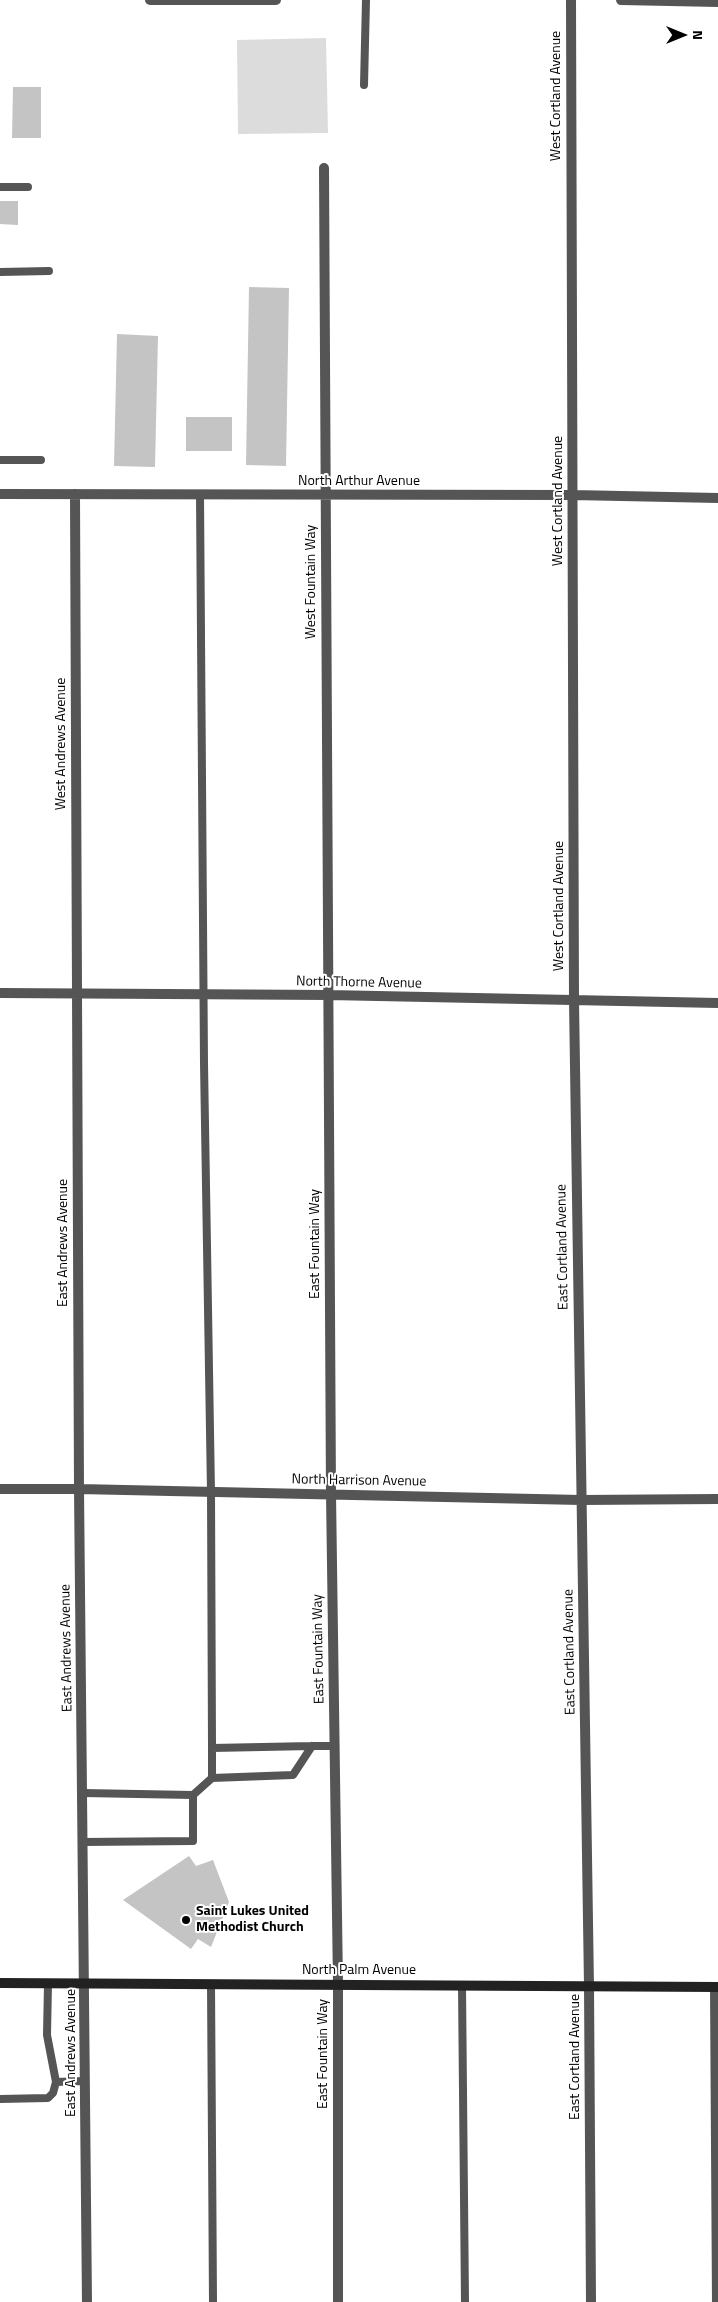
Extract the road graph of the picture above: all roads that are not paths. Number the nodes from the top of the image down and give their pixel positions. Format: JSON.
{"nodes":[{"id":1,"x":150,"y":0,"type":"edge"},
{"id":2,"x":192,"y":0,"type":"edge"},
{"id":3,"x":276,"y":0,"type":"edge"},
{"id":4,"x":366,"y":0,"type":"edge"},
{"id":5,"x":570,"y":0,"type":"edge"},
{"id":6,"x":621,"y":0,"type":"edge"},
{"id":7,"x":718,"y":2,"type":"edge"},
{"id":8,"x":364,"y":85,"type":"dead end"},
{"id":9,"x":324,"y":168,"type":"dead end"},
{"id":10,"x":0,"y":187,"type":"edge"},
{"id":11,"x":28,"y":187,"type":"dead end"},
{"id":12,"x":49,"y":271,"type":"dead end"},
{"id":13,"x":0,"y":272,"type":"edge"},
{"id":14,"x":0,"y":460,"type":"edge"},
{"id":15,"x":41,"y":460,"type":"dead end"},
{"id":16,"x":0,"y":494,"type":"edge"},
{"id":17,"x":76,"y":494,"type":"junction"},
{"id":18,"x":200,"y":494,"type":"junction"},
{"id":19,"x":326,"y":495,"type":"junction"},
{"id":20,"x":573,"y":495,"type":"junction"},
{"id":21,"x":718,"y":498,"type":"edge"},
{"id":22,"x":0,"y":993,"type":"edge"},
{"id":23,"x":76,"y":994,"type":"junction"},
{"id":24,"x":203,"y":995,"type":"junction"},
{"id":25,"x":329,"y":995,"type":"junction"},
{"id":26,"x":574,"y":1002,"type":"junction"},
{"id":27,"x":718,"y":1003,"type":"edge"},
{"id":28,"x":79,"y":1489,"type":"junction"},
{"id":29,"x":0,"y":1490,"type":"edge"},
{"id":30,"x":211,"y":1492,"type":"junction"},
{"id":31,"x":331,"y":1494,"type":"junction"},
{"id":32,"x":581,"y":1500,"type":"junction"},
{"id":33,"x":718,"y":1500,"type":"edge"},
{"id":34,"x":312,"y":1746,"type":"junction"},
{"id":35,"x":334,"y":1746,"type":"junction"},
{"id":36,"x":212,"y":1748,"type":"junction"},
{"id":37,"x":212,"y":1778,"type":"junction"},
{"id":38,"x":83,"y":1793,"type":"junction"},
{"id":39,"x":193,"y":1794,"type":"junction"},
{"id":40,"x":83,"y":1842,"type":"junction"},
{"id":41,"x":0,"y":1983,"type":"edge"},
{"id":42,"x":48,"y":1984,"type":"junction"},
{"id":43,"x":85,"y":1984,"type":"junction"},
{"id":44,"x":211,"y":1984,"type":"junction"},
{"id":45,"x":338,"y":1985,"type":"junction"},
{"id":46,"x":462,"y":1986,"type":"junction"},
{"id":47,"x":589,"y":1986,"type":"junction"},
{"id":48,"x":716,"y":1987,"type":"edge"},
{"id":49,"x":86,"y":2081,"type":"junction"},
{"id":50,"x":56,"y":2082,"type":"junction"},
{"id":51,"x":0,"y":2099,"type":"edge"},
{"id":52,"x":87,"y":2302,"type":"edge"},
{"id":53,"x":213,"y":2302,"type":"edge"},
{"id":54,"x":338,"y":2302,"type":"edge"},
{"id":55,"x":465,"y":2302,"type":"edge"},
{"id":56,"x":591,"y":2302,"type":"edge"},
{"id":57,"x":716,"y":2302,"type":"edge"}],
"edges":[{"from":1,"to":2,"type":"street"},
{"from":2,"to":3,"type":"street"},
{"from":4,"to":8,"type":"lane"},
{"from":5,"to":20,"type":"street","name":"West Cortland Avenue"},
{"from":6,"to":7,"type":"street"},
{"from":9,"to":19,"type":"street","name":"West Fountain Way"},
{"from":10,"to":11,"type":"lane"},
{"from":12,"to":13,"type":"lane"},
{"from":14,"to":15,"type":"lane"},
{"from":16,"to":17,"type":"street","name":"North Arthur Avenue"},
{"from":17,"to":18,"type":"street","name":"North Arthur Avenue"},
{"from":17,"to":23,"type":"street","name":"West Andrews Avenue"},
{"from":18,"to":19,"type":"street","name":"North Arthur Avenue"},
{"from":18,"to":24,"type":"lane"},
{"from":19,"to":20,"type":"street","name":"North Arthur Avenue"},
{"from":19,"to":25,"type":"street","name":"West Fountain Way"},
{"from":20,"to":21,"type":"street","name":"North Arthur Avenue"},
{"from":20,"to":26,"type":"street","name":"West Cortland Avenue"},
{"from":22,"to":23,"type":"street","name":"North Thorne Avenue"},
{"from":23,"to":24,"type":"street","name":"North Thorne Avenue"},
{"from":23,"to":28,"type":"street","name":"East Andrews Avenue"},
{"from":24,"to":25,"type":"street","name":"North Thorne Avenue"},
{"from":24,"to":30,"type":"lane"},
{"from":25,"to":26,"type":"street","name":"North Thorne Avenue"},
{"from":25,"to":31,"type":"street","name":"East Fountain Way"},
{"from":26,"to":27,"type":"street","name":"North Thorne Avenue"},
{"from":26,"to":32,"type":"street","name":"East Cortland Avenue"},
{"from":28,"to":29,"type":"street","name":"North Harrison Avenue"},
{"from":28,"to":30,"type":"street","name":"North Harrison Avenue"},
{"from":28,"to":38,"type":"street","name":"East Andrews Avenue"},
{"from":30,"to":31,"type":"street","name":"North Harrison Avenue"},
{"from":30,"to":36,"type":"lane"},
{"from":31,"to":32,"type":"street","name":"North Harrison Avenue"},
{"from":31,"to":35,"type":"street","name":"East Fountain Way"},
{"from":32,"to":33,"type":"street","name":"North Harrison Avenue"},
{"from":32,"to":47,"type":"street","name":"East Cortland Avenue"},
{"from":34,"to":35,"type":"lane"},
{"from":34,"to":36,"type":"lane"},
{"from":34,"to":37,"type":"lane"},
{"from":35,"to":45,"type":"street","name":"East Fountain Way"},
{"from":36,"to":37,"type":"lane"},
{"from":37,"to":39,"type":"lane"},
{"from":38,"to":39,"type":"lane"},
{"from":38,"to":40,"type":"street","name":"East Andrews Avenue"},
{"from":39,"to":40,"type":"lane"},
{"from":40,"to":43,"type":"street","name":"East Andrews Avenue"},
{"from":41,"to":42,"type":"main road","name":"North Palm Avenue"},
{"from":42,"to":43,"type":"main road","name":"North Palm Avenue"},
{"from":42,"to":50,"type":"lane"},
{"from":43,"to":44,"type":"main road","name":"North Palm Avenue"},
{"from":43,"to":49,"type":"street","name":"East Andrews Avenue"},
{"from":44,"to":45,"type":"main road","name":"North Palm Avenue"},
{"from":44,"to":53,"type":"lane"},
{"from":45,"to":46,"type":"main road","name":"North Palm Avenue"},
{"from":45,"to":54,"type":"street","name":"East Fountain Way"},
{"from":46,"to":47,"type":"main road","name":"North Palm Avenue"},
{"from":46,"to":55,"type":"lane"},
{"from":47,"to":48,"type":"main road","name":"North Palm Avenue"},
{"from":47,"to":56,"type":"street","name":"East Cortland Avenue"},
{"from":48,"to":57,"type":"lane"},
{"from":49,"to":50,"type":"lane"},
{"from":49,"to":52,"type":"street","name":"East Andrews Avenue"},
{"from":50,"to":51,"type":"lane"}]}
